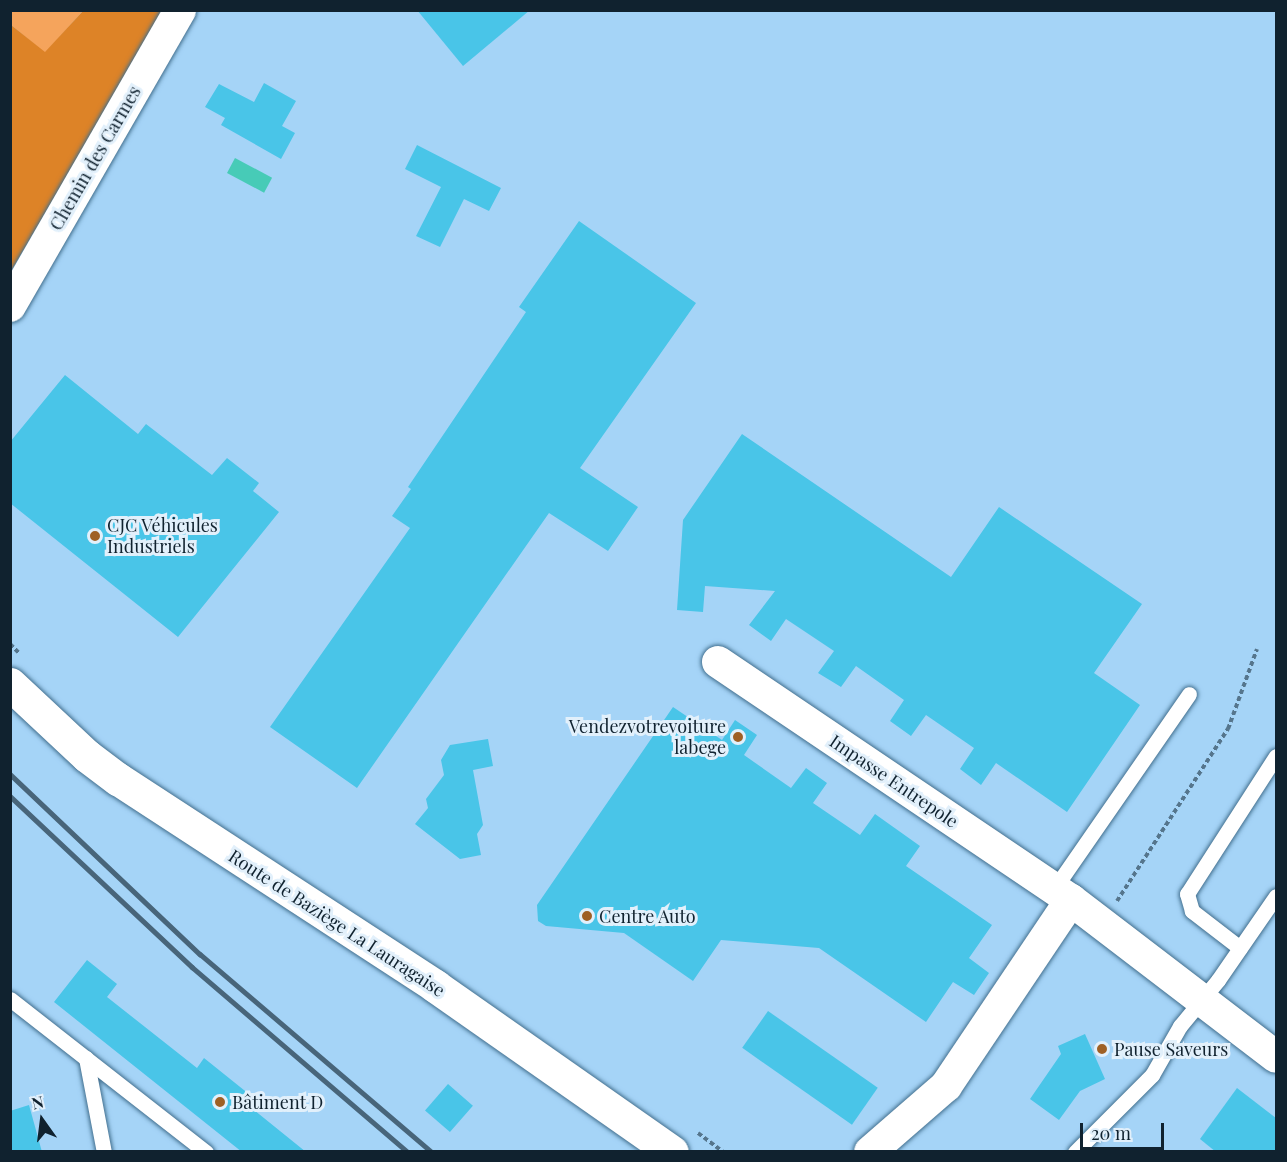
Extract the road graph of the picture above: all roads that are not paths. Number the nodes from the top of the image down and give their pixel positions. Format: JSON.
{"nodes":[{"id":1,"x":180,"y":10,"type":"edge"},
{"id":2,"x":10,"y":306,"type":"edge"},
{"id":3,"x":718,"y":662,"type":"dead end"},
{"id":4,"x":10,"y":684,"type":"edge"},
{"id":5,"x":1189,"y":694,"type":"dead end"},
{"id":6,"x":1276,"y":756,"type":"edge"},
{"id":7,"x":1062,"y":895,"type":"junction"},
{"id":8,"x":1276,"y":896,"type":"edge"},
{"id":9,"x":1240,"y":948,"type":"junction"},
{"id":10,"x":10,"y":999,"type":"edge"},
{"id":11,"x":1204,"y":999,"type":"junction"},
{"id":12,"x":1276,"y":1057,"type":"edge"},
{"id":13,"x":86,"y":1058,"type":"junction"},
{"id":14,"x":199,"y":1150,"type":"edge"},
{"id":15,"x":104,"y":1152,"type":"edge"},
{"id":16,"x":672,"y":1152,"type":"edge"},
{"id":17,"x":870,"y":1152,"type":"edge"},
{"id":18,"x":1075,"y":1152,"type":"edge"}],
"edges":[{"from":1,"to":2,"type":"street","name":"Chemin des Carmes"},
{"from":3,"to":7,"type":"street","name":"Impasse Entrepole"},
{"from":4,"to":16,"type":"main road","name":"Route de Baziège La Lauragaise"},
{"from":5,"to":7,"type":"lane"},
{"from":6,"to":9,"type":"lane"},
{"from":7,"to":11,"type":"street","name":"Impasse Entrepole"},
{"from":7,"to":17,"type":"street"},
{"from":8,"to":9,"type":"lane"},
{"from":9,"to":11,"type":"lane"},
{"from":10,"to":13,"type":"lane"},
{"from":11,"to":12,"type":"street","name":"Impasse Entrepole"},
{"from":11,"to":18,"type":"lane"},
{"from":13,"to":14,"type":"lane"},
{"from":13,"to":15,"type":"lane"}]}
